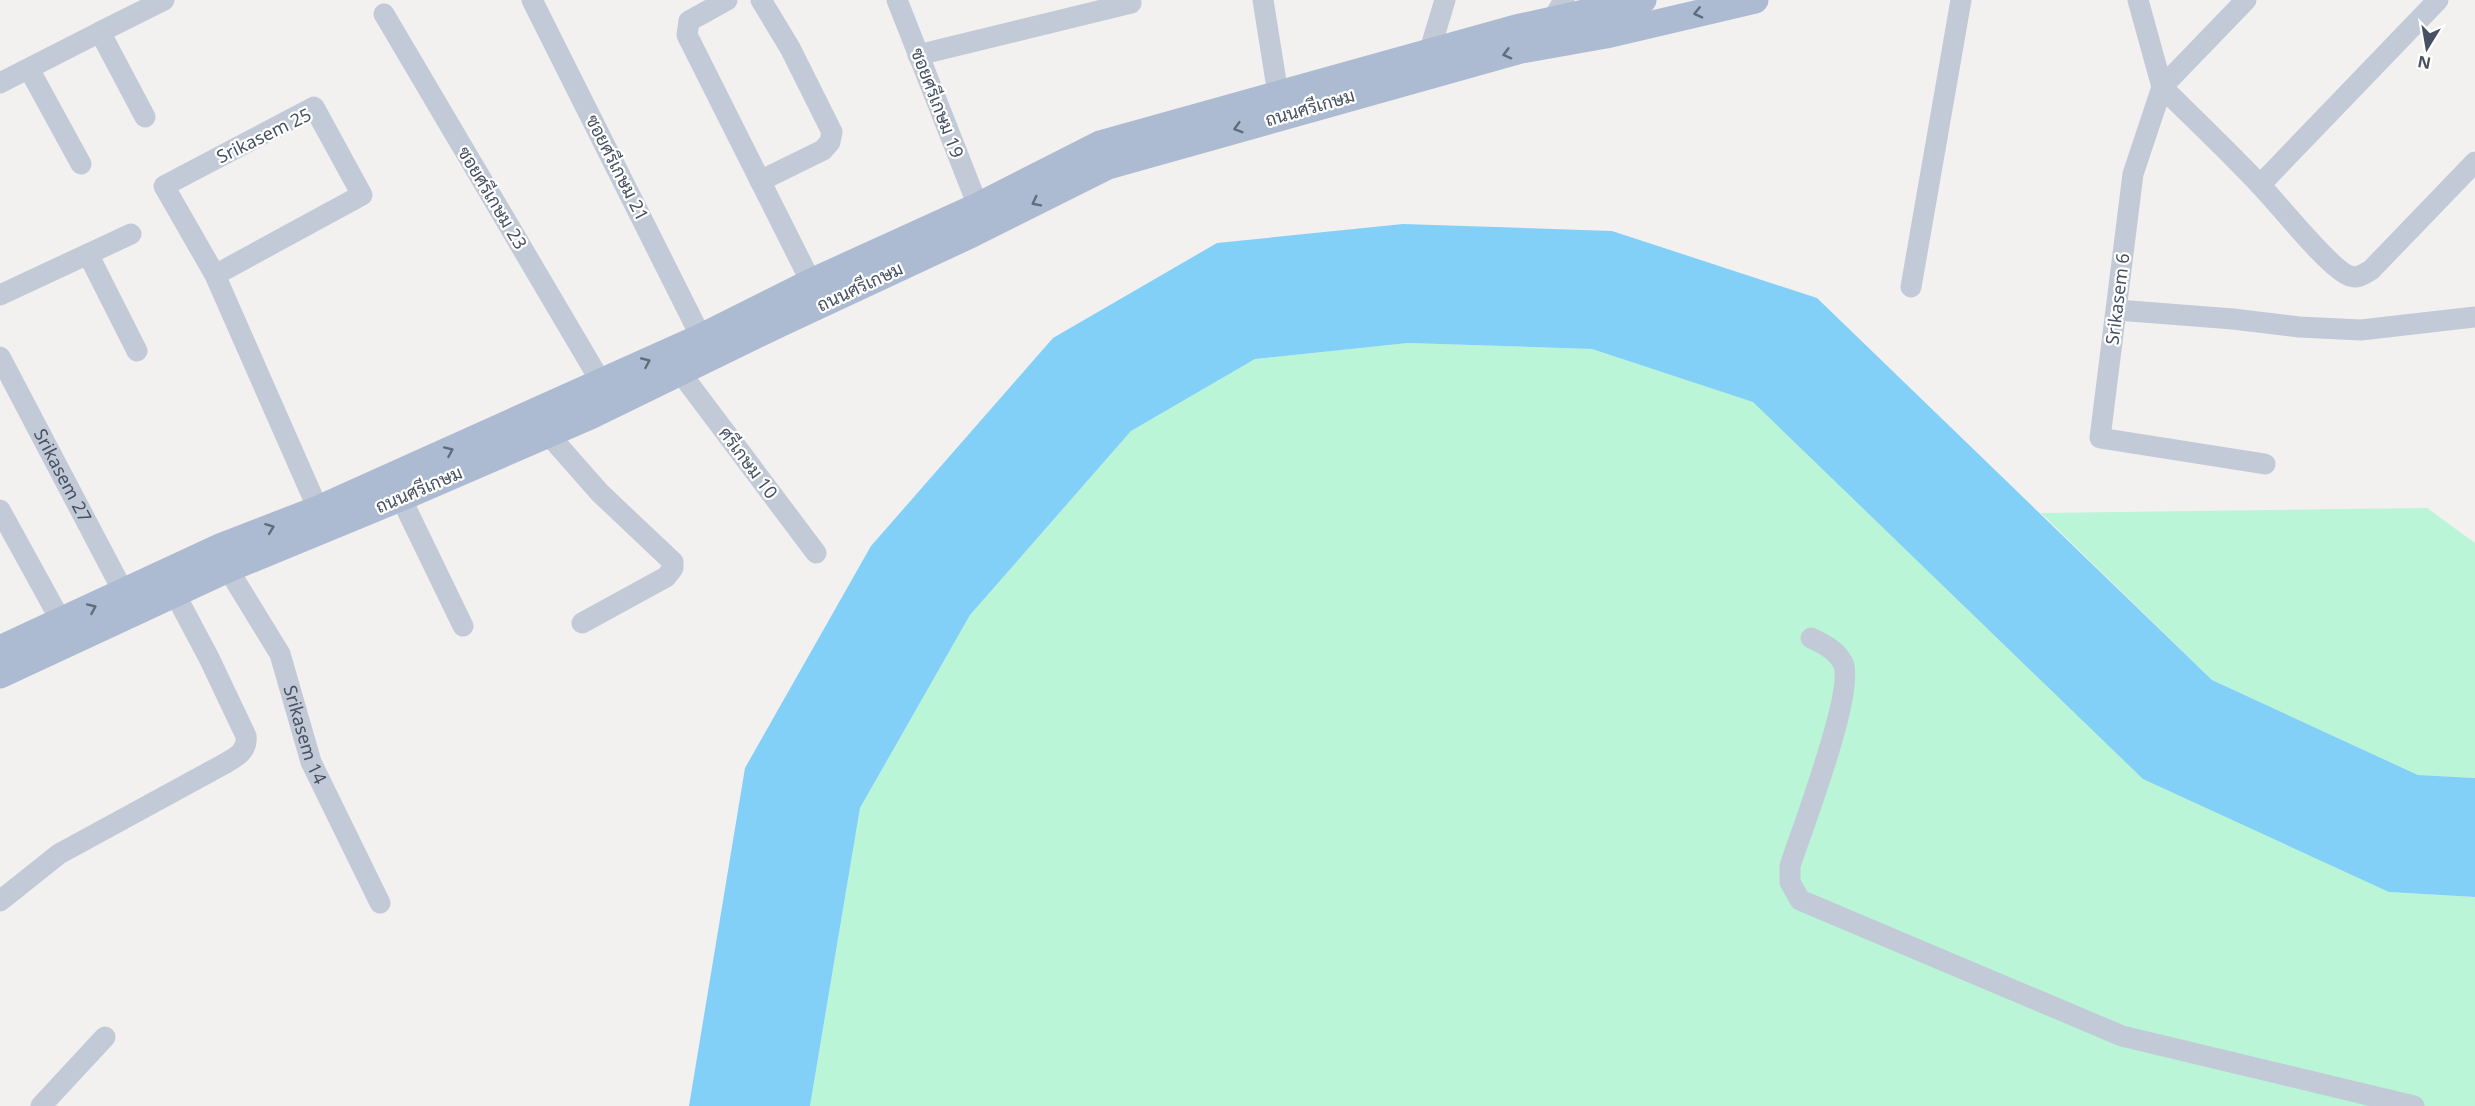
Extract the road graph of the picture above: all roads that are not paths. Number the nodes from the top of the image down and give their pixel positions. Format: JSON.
{"nodes":[{"id":1,"x":165,"y":0,"type":"edge"},
{"id":2,"x":532,"y":0,"type":"edge"},
{"id":3,"x":727,"y":0,"type":"edge"},
{"id":4,"x":762,"y":0,"type":"edge"},
{"id":5,"x":897,"y":0,"type":"edge"},
{"id":6,"x":1263,"y":0,"type":"edge"},
{"id":7,"x":1445,"y":0,"type":"edge"},
{"id":8,"x":1643,"y":0,"type":"edge"},
{"id":9,"x":1755,"y":0,"type":"edge"},
{"id":10,"x":1961,"y":0,"type":"edge"},
{"id":11,"x":2138,"y":0,"type":"edge"},
{"id":12,"x":2246,"y":0,"type":"edge"},
{"id":13,"x":2438,"y":0,"type":"edge"},
{"id":14,"x":1131,"y":3,"type":"dead end"},
{"id":15,"x":1558,"y":10,"type":"edge"},
{"id":16,"x":384,"y":14,"type":"dead end"},
{"id":17,"x":100,"y":32,"type":"junction"},
{"id":18,"x":1429,"y":52,"type":"junction"},
{"id":19,"x":918,"y":55,"type":"junction"},
{"id":20,"x":29,"y":69,"type":"junction"},
{"id":21,"x":0,"y":83,"type":"edge"},
{"id":22,"x":2162,"y":87,"type":"junction"},
{"id":23,"x":1278,"y":94,"type":"junction"},
{"id":24,"x":145,"y":117,"type":"dead end"},
{"id":25,"x":2475,"y":162,"type":"edge"},
{"id":26,"x":81,"y":164,"type":"dead end"},
{"id":27,"x":1072,"y":171,"type":"junction"},
{"id":28,"x":760,"y":181,"type":"junction"},
{"id":29,"x":2260,"y":185,"type":"junction"},
{"id":30,"x":978,"y":206,"type":"junction"},
{"id":31,"x":131,"y":234,"type":"dead end"},
{"id":32,"x":88,"y":254,"type":"junction"},
{"id":33,"x":215,"y":275,"type":"junction"},
{"id":34,"x":811,"y":282,"type":"junction"},
{"id":35,"x":1911,"y":287,"type":"dead end"},
{"id":36,"x":0,"y":295,"type":"edge"},
{"id":37,"x":2117,"y":310,"type":"junction"},
{"id":38,"x":2475,"y":317,"type":"edge"},
{"id":39,"x":701,"y":337,"type":"junction"},
{"id":40,"x":137,"y":351,"type":"dead end"},
{"id":41,"x":0,"y":357,"type":"edge"},
{"id":42,"x":680,"y":372,"type":"junction"},
{"id":43,"x":601,"y":382,"type":"junction"},
{"id":44,"x":548,"y":434,"type":"junction"},
{"id":45,"x":2265,"y":464,"type":"dead end"},
{"id":46,"x":401,"y":498,"type":"junction"},
{"id":47,"x":318,"y":509,"type":"junction"},
{"id":48,"x":0,"y":510,"type":"edge"},
{"id":49,"x":816,"y":553,"type":"dead end"},
{"id":50,"x":228,"y":569,"type":"junction"},
{"id":51,"x":124,"y":593,"type":"junction"},
{"id":52,"x":175,"y":594,"type":"junction"},
{"id":53,"x":61,"y":621,"type":"junction"},
{"id":54,"x":582,"y":623,"type":"dead end"},
{"id":55,"x":463,"y":626,"type":"dead end"},
{"id":56,"x":1811,"y":638,"type":"dead end"},
{"id":57,"x":0,"y":649,"type":"edge"},
{"id":58,"x":0,"y":675,"type":"edge"},
{"id":59,"x":0,"y":901,"type":"edge"},
{"id":60,"x":380,"y":903,"type":"dead end"},
{"id":61,"x":105,"y":1037,"type":"dead end"},
{"id":62,"x":41,"y":1106,"type":"edge"},
{"id":63,"x":2414,"y":1106,"type":"edge"}],
"edges":[{"from":1,"to":17,"type":"street"},
{"from":2,"to":39,"type":"street","name":"ซอยศรีเกษม 21"},
{"from":3,"to":28,"type":"street"},
{"from":4,"to":28,"type":"street"},
{"from":5,"to":19,"type":"street","name":"ซอยศรีเกษม 19"},
{"from":6,"to":23,"type":"street"},
{"from":7,"to":18,"type":"street"},
{"from":8,"to":15,"type":"main road","name":"ถนนศรีเกษม"},
{"from":9,"to":27,"type":"main road","name":"ถนนศรีเกษม","one_way":true},
{"from":10,"to":35,"type":"street"},
{"from":11,"to":22,"type":"street"},
{"from":12,"to":22,"type":"street"},
{"from":13,"to":29,"type":"street"},
{"from":14,"to":19,"type":"street"},
{"from":15,"to":18,"type":"main road","name":"ถนนศรีเกษม"},
{"from":16,"to":43,"type":"street","name":"ซอยศรีเกษม 23"},
{"from":17,"to":20,"type":"street"},
{"from":17,"to":24,"type":"street"},
{"from":18,"to":23,"type":"main road","name":"ถนนศรีเกษม"},
{"from":19,"to":30,"type":"street","name":"ซอยศรีเกษม 19"},
{"from":20,"to":21,"type":"street"},
{"from":20,"to":26,"type":"street"},
{"from":22,"to":29,"type":"street"},
{"from":22,"to":37,"type":"street","name":"Srikasem 6"},
{"from":23,"to":27,"type":"main road","name":"ถนนศรีเกษม"},
{"from":25,"to":29,"type":"street"},
{"from":27,"to":30,"type":"main road","name":"ถนนศรีเกษม"},
{"from":27,"to":42,"type":"main road","name":"ถนนศรีเกษม","one_way":true},
{"from":28,"to":34,"type":"street"},
{"from":30,"to":34,"type":"main road","name":"ถนนศรีเกษม"},
{"from":31,"to":32,"type":"street"},
{"from":32,"to":36,"type":"street"},
{"from":32,"to":40,"type":"street"},
{"from":33,"to":33,"type":"street","name":"Srikasem 25"},
{"from":33,"to":47,"type":"street","name":"Srikasem 25"},
{"from":34,"to":39,"type":"main road","name":"ถนนศรีเกษม"},
{"from":37,"to":38,"type":"street"},
{"from":37,"to":45,"type":"street","name":"Srikasem 6"},
{"from":43,"to":39,"type":"main road","name":"ถนนศรีเกษม","one_way":true},
{"from":41,"to":51,"type":"street","name":"Srikasem 27"},
{"from":42,"to":44,"type":"main road","name":"ถนนศรีเกษม"},
{"from":42,"to":49,"type":"street","name":"ศรีเกษม 10"},
{"from":47,"to":43,"type":"main road","name":"ถนนศรีเกษม","one_way":true},
{"from":44,"to":46,"type":"main road","name":"ถนนศรีเกษม"},
{"from":44,"to":54,"type":"street"},
{"from":46,"to":50,"type":"main road","name":"ถนนศรีเกษม"},
{"from":46,"to":55,"type":"street"},
{"from":51,"to":47,"type":"main road","name":"ถนนศรีเกษม","one_way":true},
{"from":48,"to":53,"type":"street"},
{"from":50,"to":52,"type":"main road","name":"ถนนศรีเกษม"},
{"from":50,"to":60,"type":"street","name":"Srikasem 14"},
{"from":53,"to":51,"type":"main road","name":"ถนนศรีเกษม","one_way":true},
{"from":52,"to":58,"type":"main road","name":"ถนนศรีเกษม"},
{"from":52,"to":59,"type":"street"},
{"from":53,"to":57,"type":"main road","name":"ถนนศรีเกษม"},
{"from":56,"to":63,"type":"street"},
{"from":61,"to":62,"type":"street"}]}
